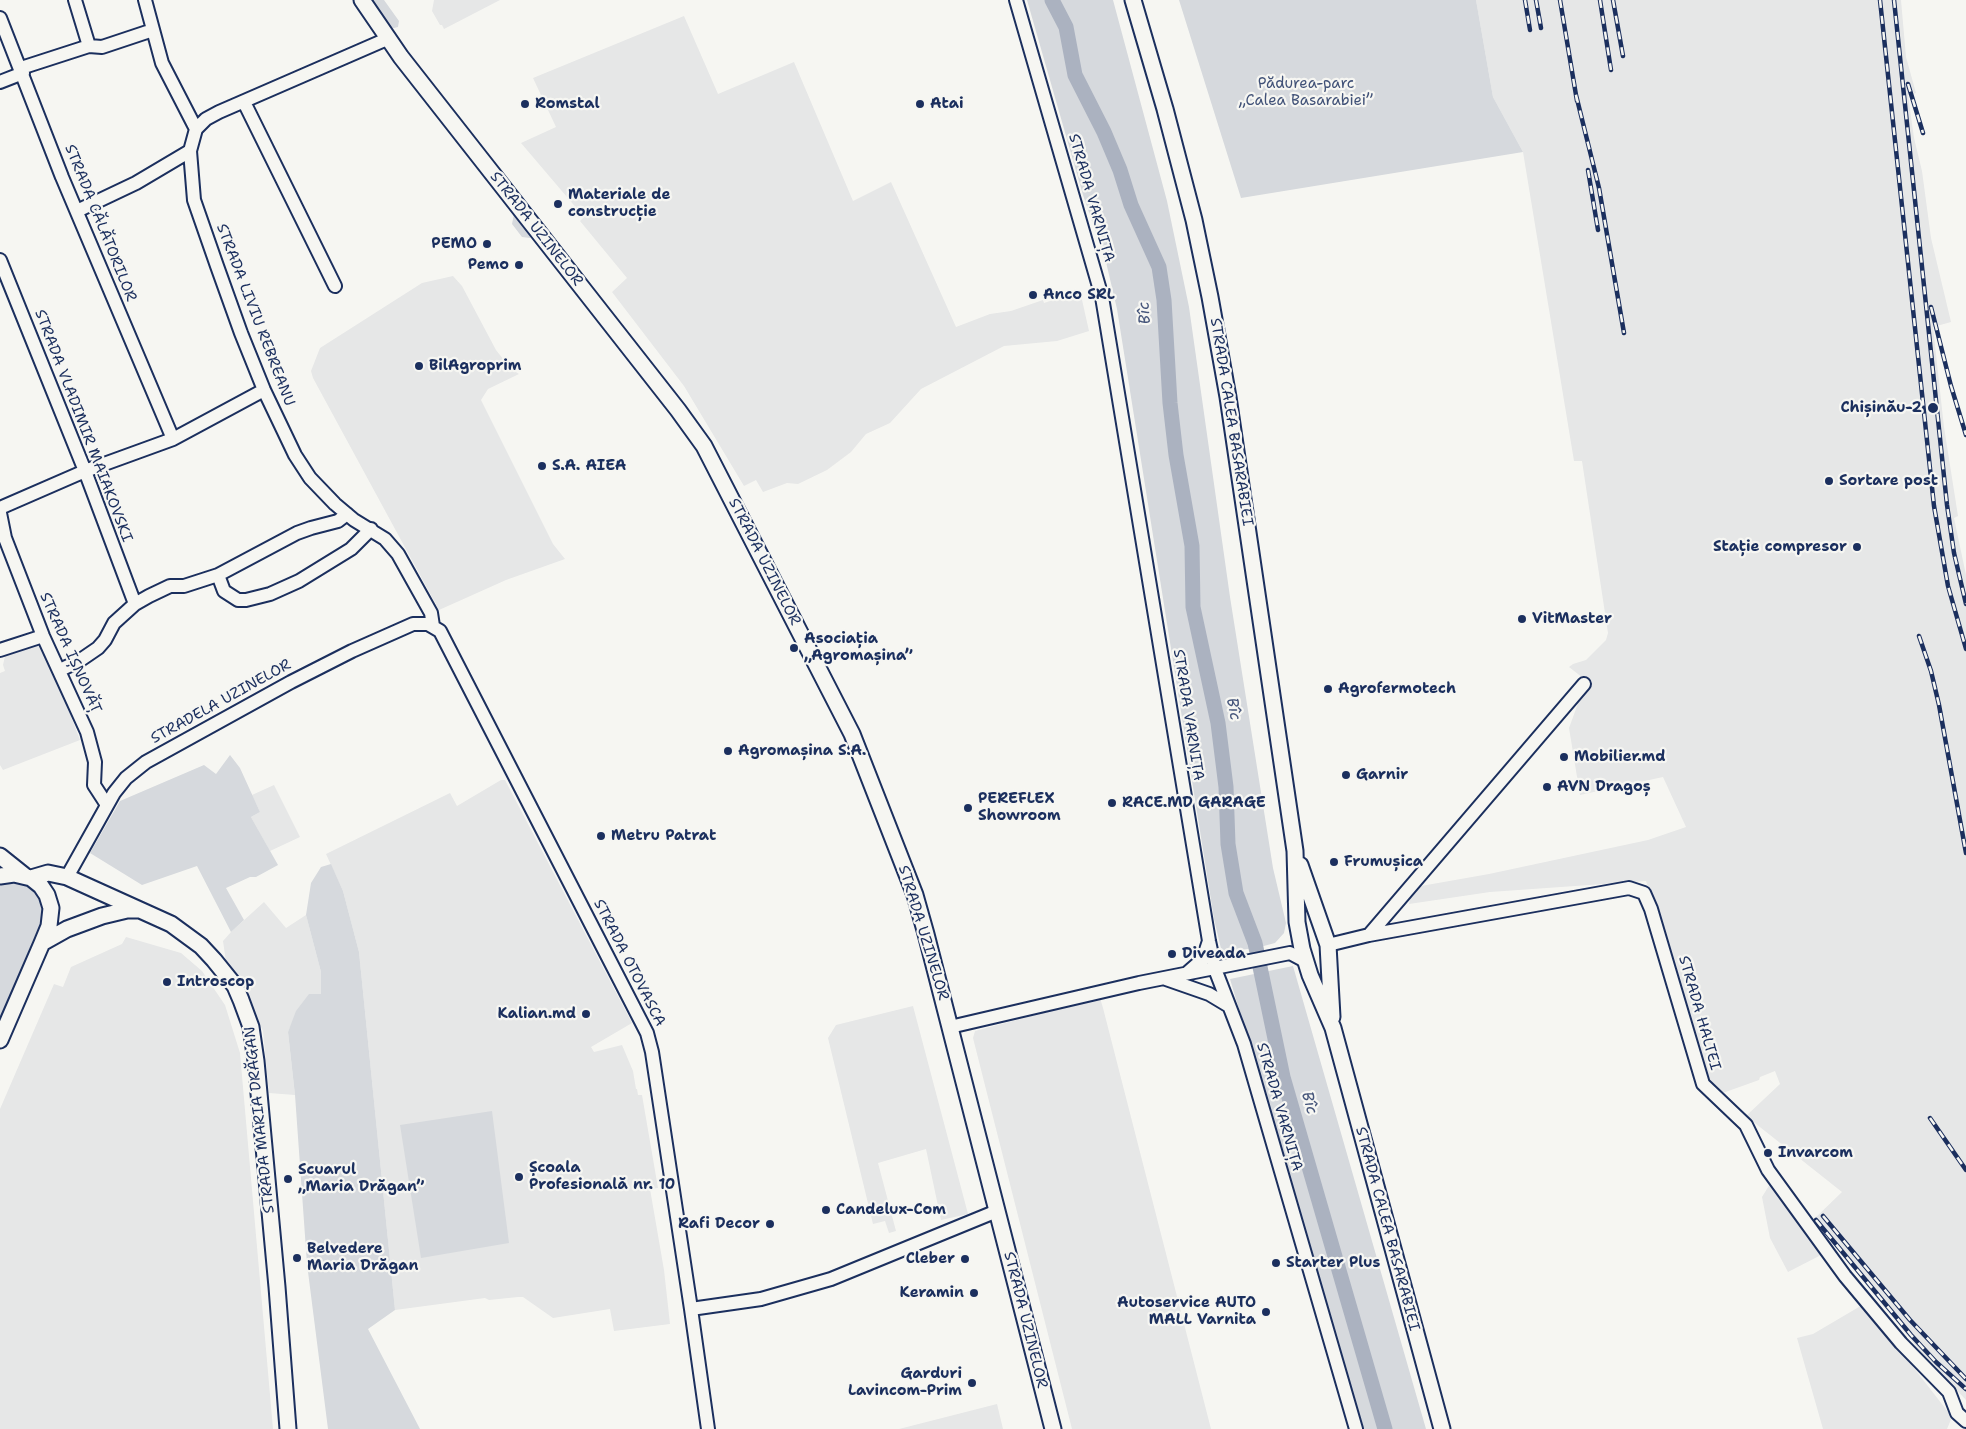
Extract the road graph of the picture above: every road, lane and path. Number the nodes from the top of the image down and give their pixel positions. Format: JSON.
{"nodes":[{"id":1,"x":75,"y":0,"type":"edge"},
{"id":2,"x":145,"y":0,"type":"edge"},
{"id":3,"x":362,"y":0,"type":"edge"},
{"id":4,"x":1016,"y":0,"type":"edge"},
{"id":5,"x":1133,"y":0,"type":"edge"},
{"id":6,"x":0,"y":18,"type":"edge"},
{"id":7,"x":153,"y":30,"type":"junction"},
{"id":8,"x":387,"y":39,"type":"junction"},
{"id":9,"x":89,"y":46,"type":"junction"},
{"id":10,"x":22,"y":71,"type":"junction"},
{"id":11,"x":0,"y":82,"type":"edge"},
{"id":12,"x":244,"y":102,"type":"junction"},
{"id":13,"x":196,"y":129,"type":"junction"},
{"id":14,"x":190,"y":151,"type":"junction"},
{"id":15,"x":77,"y":211,"type":"junction"},
{"id":16,"x":0,"y":260,"type":"edge"},
{"id":17,"x":335,"y":286,"type":"dead end"},
{"id":18,"x":264,"y":390,"type":"junction"},
{"id":19,"x":173,"y":439,"type":"junction"},
{"id":20,"x":86,"y":471,"type":"junction"},
{"id":21,"x":0,"y":508,"type":"edge"},
{"id":22,"x":0,"y":513,"type":"edge"},
{"id":23,"x":347,"y":514,"type":"junction"},
{"id":24,"x":371,"y":529,"type":"junction"},
{"id":25,"x":218,"y":575,"type":"junction"},
{"id":26,"x":135,"y":604,"type":"junction"},
{"id":27,"x":436,"y":628,"type":"junction"},
{"id":28,"x":43,"y":636,"type":"junction"},
{"id":29,"x":0,"y":650,"type":"edge"},
{"id":30,"x":60,"y":670,"type":"junction"},
{"id":31,"x":1584,"y":684,"type":"dead end"},
{"id":32,"x":107,"y":805,"type":"junction"},
{"id":33,"x":1294,"y":851,"type":"junction"},
{"id":34,"x":0,"y":856,"type":"edge"},
{"id":35,"x":0,"y":876,"type":"edge"},
{"id":36,"x":68,"y":876,"type":"junction"},
{"id":37,"x":28,"y":877,"type":"junction"},
{"id":38,"x":51,"y":908,"type":"junction"},
{"id":39,"x":144,"y":911,"type":"junction"},
{"id":40,"x":1369,"y":935,"type":"junction"},
{"id":41,"x":1300,"y":938,"type":"junction"},
{"id":42,"x":1209,"y":941,"type":"junction"},
{"id":43,"x":42,"y":943,"type":"junction"},
{"id":44,"x":1327,"y":945,"type":"junction"},
{"id":45,"x":1286,"y":954,"type":"junction"},
{"id":46,"x":1306,"y":961,"type":"junction"},
{"id":47,"x":1221,"y":968,"type":"junction"},
{"id":48,"x":1186,"y":974,"type":"junction"},
{"id":49,"x":1164,"y":978,"type":"junction"},
{"id":50,"x":1229,"y":1006,"type":"junction"},
{"id":51,"x":950,"y":1027,"type":"junction"},
{"id":52,"x":1333,"y":1028,"type":"junction"},
{"id":53,"x":0,"y":1040,"type":"edge"},
{"id":54,"x":997,"y":1211,"type":"junction"},
{"id":55,"x":691,"y":1309,"type":"junction"},
{"id":56,"x":1966,"y":1422,"type":"edge"},
{"id":57,"x":288,"y":1429,"type":"edge"},
{"id":58,"x":708,"y":1429,"type":"edge"},
{"id":59,"x":1053,"y":1429,"type":"edge"},
{"id":60,"x":1356,"y":1429,"type":"edge"},
{"id":61,"x":1442,"y":1429,"type":"edge"}],
"edges":[{"from":1,"to":9,"type":"street"},
{"from":2,"to":7,"type":"street"},
{"from":3,"to":8,"type":"main road","name":"STRADA UZINELOR"},
{"from":4,"to":42,"type":"street","name":"STRADA VARNIȚA"},
{"from":5,"to":33,"type":"main road","name":"STRADA CALEA BASARABIEI"},
{"from":6,"to":10,"type":"street","name":"STRADA CĂLĂTORILOR"},
{"from":7,"to":9,"type":"street"},
{"from":7,"to":13,"type":"street"},
{"from":8,"to":12,"type":"street"},
{"from":8,"to":51,"type":"main road","name":"STRADA UZINELOR"},
{"from":9,"to":10,"type":"street"},
{"from":10,"to":11,"type":"street"},
{"from":10,"to":15,"type":"street","name":"STRADA CĂLĂTORILOR"},
{"from":12,"to":13,"type":"street"},
{"from":12,"to":17,"type":"street"},
{"from":13,"to":14,"type":"street","name":"STRADA LIVIU REBREANU"},
{"from":14,"to":15,"type":"street"},
{"from":14,"to":18,"type":"street","name":"STRADA LIVIU REBREANU"},
{"from":15,"to":19,"type":"street","name":"STRADA CĂLĂTORILOR"},
{"from":16,"to":20,"type":"street","name":"STRADA VLADIMIR MAIAKOVSKI"},
{"from":18,"to":19,"type":"street"},
{"from":18,"to":23,"type":"street","name":"STRADA LIVIU REBREANU"},
{"from":19,"to":20,"type":"street"},
{"from":20,"to":21,"type":"street"},
{"from":20,"to":26,"type":"street","name":"STRADA VLADIMIR MAIAKOVSKI"},
{"from":22,"to":28,"type":"street","name":"STRADA IȘNOVĂȚ"},
{"from":23,"to":24,"type":"street","name":"STRADA LIVIU REBREANU"},
{"from":23,"to":25,"type":"street"},
{"from":24,"to":25,"type":"street"},
{"from":24,"to":27,"type":"street","name":"STRADA LIVIU REBREANU"},
{"from":25,"to":26,"type":"street"},
{"from":26,"to":30,"type":"street"},
{"from":27,"to":32,"type":"street","name":"STRADELA UZINELOR"},
{"from":27,"to":55,"type":"street","name":"STRADA OTOVASCA"},
{"from":28,"to":29,"type":"street"},
{"from":28,"to":30,"type":"street","name":"STRADA IȘNOVĂȚ"},
{"from":30,"to":32,"type":"street","name":"STRADA IȘNOVĂȚ"},
{"from":31,"to":40,"type":"street"},
{"from":32,"to":36,"type":"street","name":"STRADELA UZINELOR"},
{"from":33,"to":41,"type":"main road","name":"STRADA CALEA BASARABIEI"},
{"from":33,"to":44,"type":"main road","name":"STRADA CALEA BASARABIEI"},
{"from":34,"to":37,"type":"main road"},
{"from":35,"to":37,"type":"main road"},
{"from":36,"to":37,"type":"main road"},
{"from":36,"to":38,"type":"main road"},
{"from":36,"to":39,"type":"main road","name":"STRADA MARIA DRĂGAN"},
{"from":37,"to":38,"type":"main road"},
{"from":38,"to":43,"type":"main road"},
{"from":39,"to":43,"type":"main road"},
{"from":39,"to":57,"type":"main road","name":"STRADA MARIA DRĂGAN"},
{"from":40,"to":44,"type":"street","name":"STRADA HALTEI"},
{"from":40,"to":56,"type":"street","name":"STRADA HALTEI"},
{"from":41,"to":44,"type":"main road"},
{"from":41,"to":45,"type":"street"},
{"from":41,"to":46,"type":"main road","name":"STRADA CALEA BASARABIEI"},
{"from":42,"to":47,"type":"street","name":"STRADA VARNIȚA"},
{"from":42,"to":48,"type":"street"},
{"from":43,"to":53,"type":"main road"},
{"from":44,"to":46,"type":"main road"},
{"from":44,"to":52,"type":"main road","name":"STRADA CALEA BASARABIEI"},
{"from":45,"to":46,"type":"street"},
{"from":45,"to":47,"type":"street"},
{"from":46,"to":52,"type":"main road","name":"STRADA CALEA BASARABIEI"},
{"from":47,"to":48,"type":"street"},
{"from":47,"to":50,"type":"street","name":"STRADA VARNIȚA"},
{"from":48,"to":49,"type":"street"},
{"from":49,"to":50,"type":"street"},
{"from":49,"to":51,"type":"street"},
{"from":50,"to":60,"type":"street","name":"STRADA VARNIȚA"},
{"from":51,"to":54,"type":"main road","name":"STRADA UZINELOR"},
{"from":52,"to":61,"type":"main road","name":"STRADA CALEA BASARABIEI"},
{"from":54,"to":55,"type":"street"},
{"from":54,"to":59,"type":"main road","name":"STRADA UZINELOR"},
{"from":55,"to":58,"type":"street","name":"STRADA OTOVASCA"}]}
